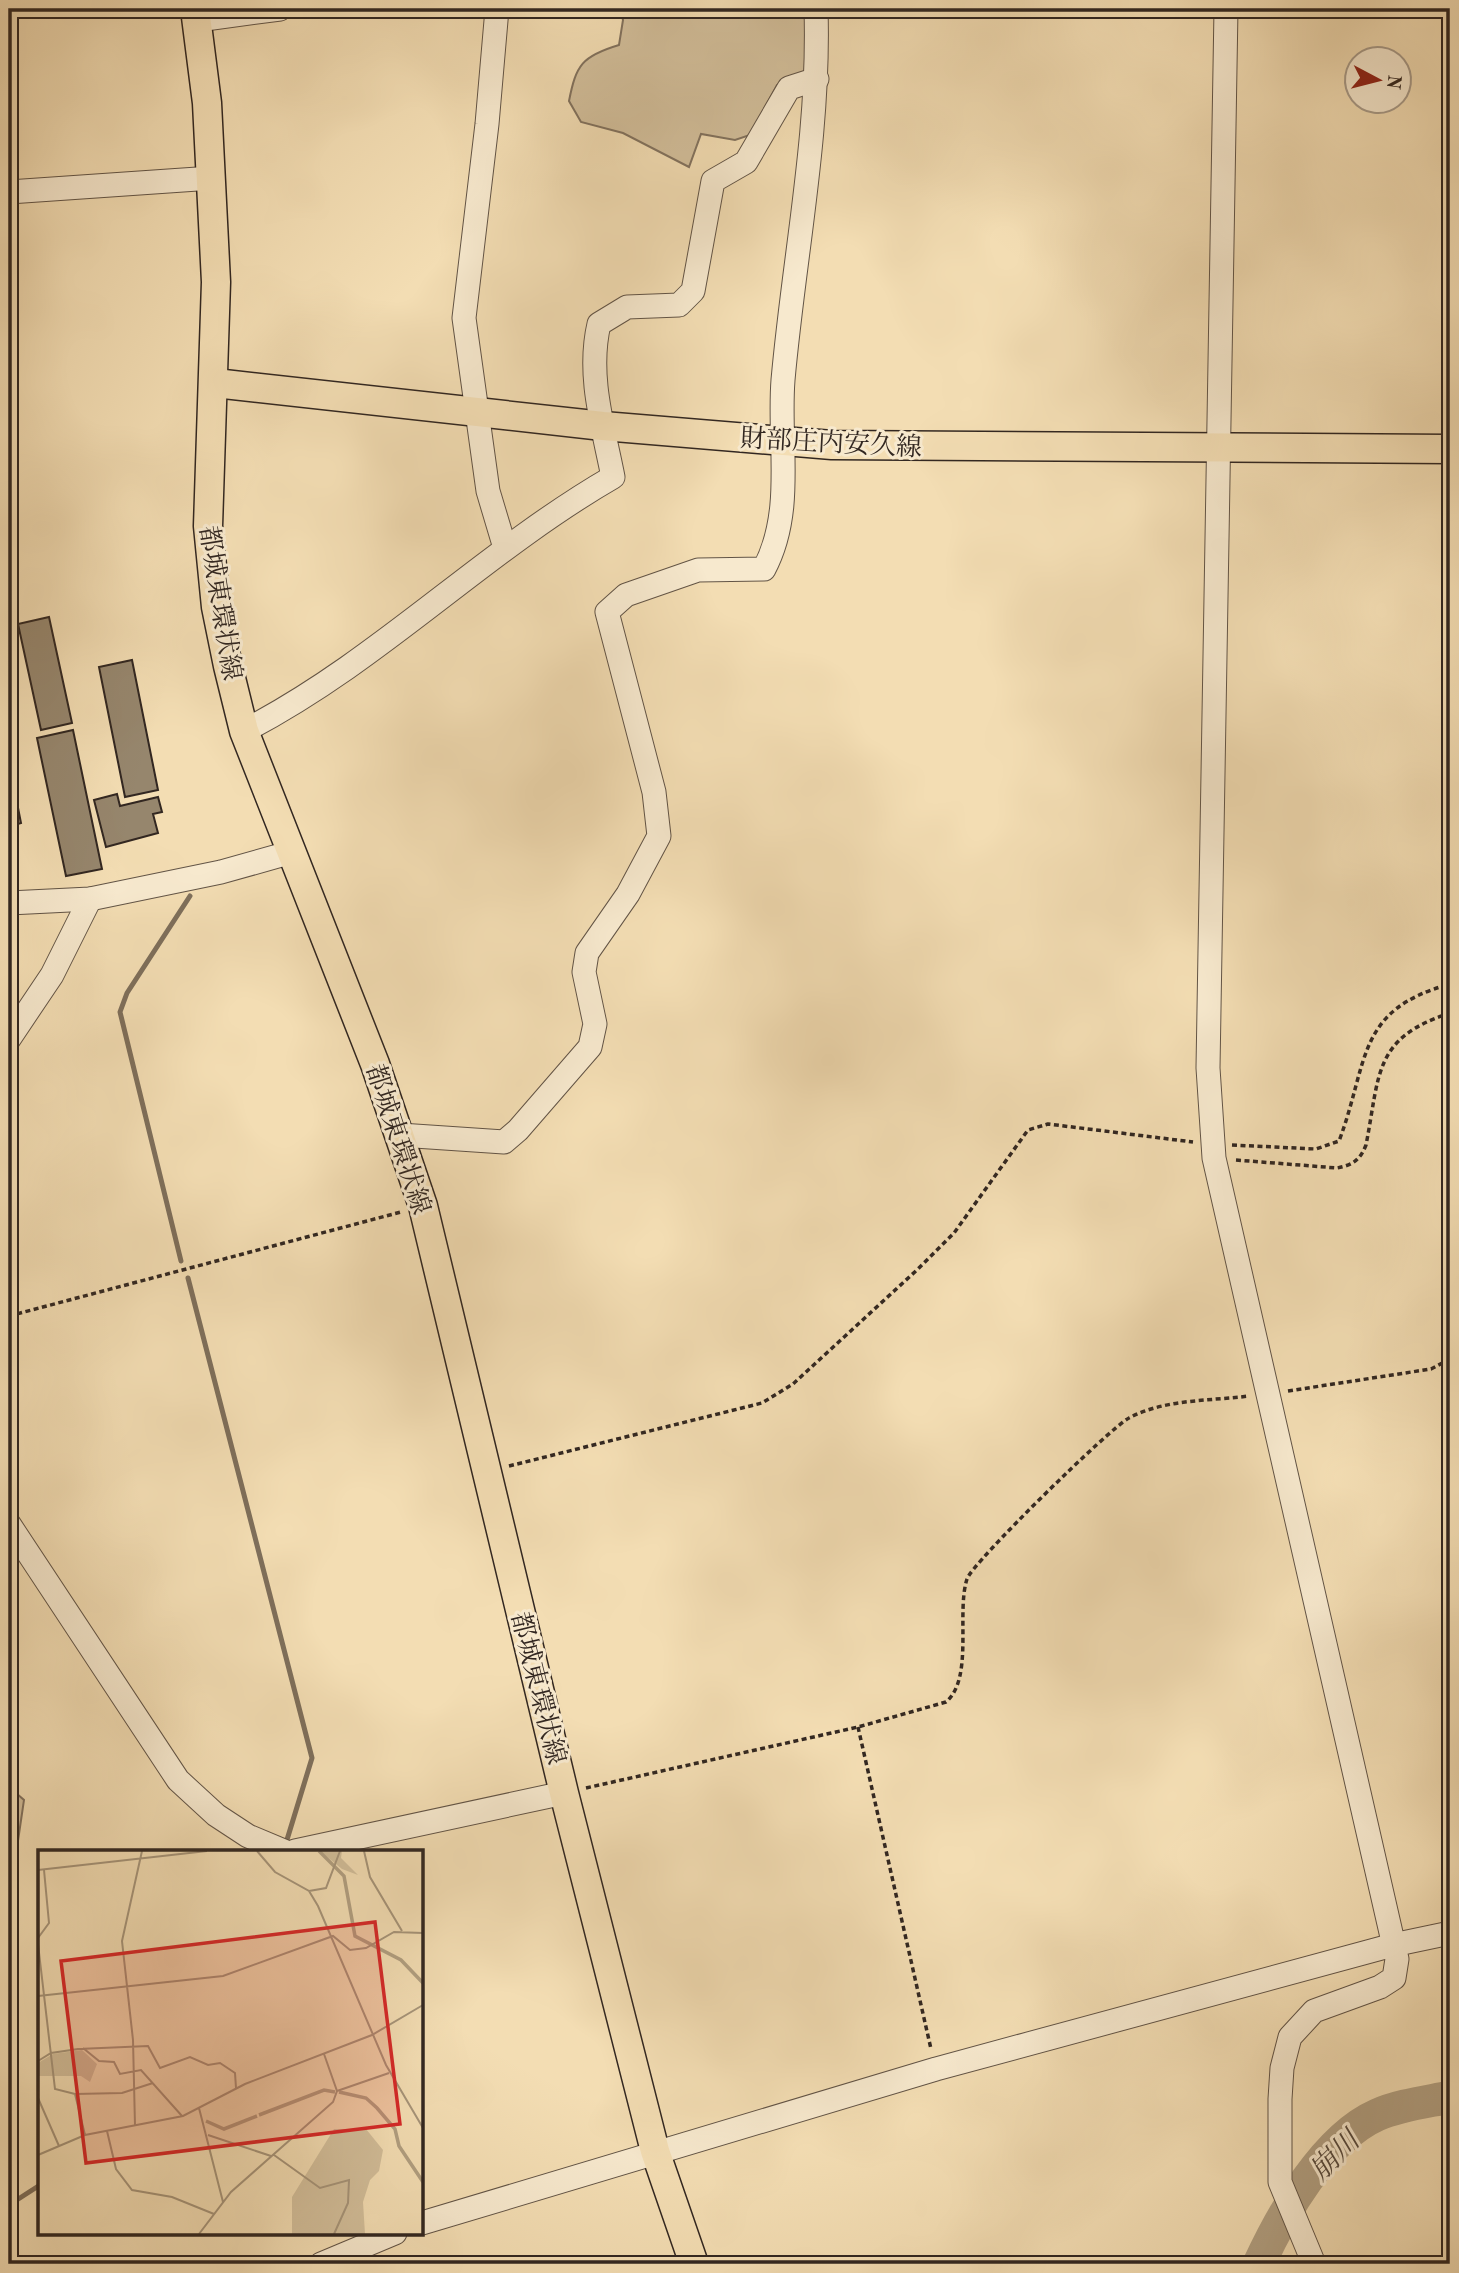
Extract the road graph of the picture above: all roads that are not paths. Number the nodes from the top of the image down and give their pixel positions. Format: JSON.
{"nodes":[{"id":1,"x":280,"y":9,"type":"edge"},
{"id":2,"x":497,"y":9,"type":"edge"},
{"id":3,"x":816,"y":9,"type":"edge"},
{"id":4,"x":1226,"y":9,"type":"edge"},
{"id":5,"x":197,"y":15,"type":"edge"},
{"id":6,"x":817,"y":79,"type":"junction"},
{"id":7,"x":212,"y":178,"type":"junction"},
{"id":8,"x":9,"y":192,"type":"edge"},
{"id":9,"x":215,"y":383,"type":"junction"},
{"id":10,"x":478,"y":411,"type":"junction"},
{"id":11,"x":603,"y":426,"type":"junction"},
{"id":12,"x":781,"y":442,"type":"junction"},
{"id":13,"x":1219,"y":449,"type":"junction"},
{"id":14,"x":1450,"y":449,"type":"edge"},
{"id":15,"x":505,"y":548,"type":"junction"},
{"id":16,"x":244,"y":731,"type":"junction"},
{"id":17,"x":292,"y":852,"type":"junction"},
{"id":18,"x":90,"y":899,"type":"junction"},
{"id":19,"x":9,"y":903,"type":"edge"},
{"id":20,"x":9,"y":1038,"type":"edge"},
{"id":21,"x":400,"y":1135,"type":"junction"},
{"id":22,"x":9,"y":1524,"type":"edge"},
{"id":23,"x":564,"y":1793,"type":"junction"},
{"id":24,"x":282,"y":1850,"type":"edge"},
{"id":25,"x":300,"y":1850,"type":"edge"},
{"id":26,"x":1450,"y":1933,"type":"edge"},
{"id":27,"x":1393,"y":1945,"type":"junction"},
{"id":28,"x":655,"y":2151,"type":"junction"},
{"id":29,"x":424,"y":2222,"type":"edge"},
{"id":30,"x":381,"y":2235,"type":"edge"},
{"id":31,"x":321,"y":2264,"type":"edge"},
{"id":32,"x":694,"y":2264,"type":"edge"},
{"id":33,"x":1314,"y":2264,"type":"edge"}],
"edges":[{"from":1,"to":5,"type":"street"},
{"from":2,"to":10,"type":"street"},
{"from":3,"to":6,"type":"street"},
{"from":4,"to":13,"type":"street"},
{"from":5,"to":7,"type":"main road","name":"都城東環状線"},
{"from":6,"to":11,"type":"street"},
{"from":6,"to":12,"type":"street"},
{"from":7,"to":8,"type":"street"},
{"from":7,"to":9,"type":"main road","name":"都城東環状線"},
{"from":9,"to":10,"type":"main road","name":"財部庄内安久線"},
{"from":9,"to":16,"type":"main road","name":"都城東環状線"},
{"from":10,"to":11,"type":"main road","name":"財部庄内安久線"},
{"from":10,"to":15,"type":"street"},
{"from":11,"to":12,"type":"main road","name":"財部庄内安久線"},
{"from":11,"to":15,"type":"street"},
{"from":12,"to":13,"type":"main road","name":"財部庄内安久線"},
{"from":12,"to":21,"type":"street"},
{"from":13,"to":14,"type":"main road","name":"財部庄内安久線"},
{"from":13,"to":27,"type":"street"},
{"from":15,"to":16,"type":"street"},
{"from":16,"to":17,"type":"main road","name":"都城東環状線"},
{"from":17,"to":18,"type":"street"},
{"from":17,"to":21,"type":"main road","name":"都城東環状線"},
{"from":18,"to":19,"type":"street"},
{"from":18,"to":20,"type":"street"},
{"from":21,"to":23,"type":"main road","name":"都城東環状線"},
{"from":22,"to":24,"type":"street"},
{"from":23,"to":25,"type":"street"},
{"from":23,"to":28,"type":"main road","name":"都城東環状線"},
{"from":26,"to":27,"type":"street"},
{"from":27,"to":28,"type":"street"},
{"from":27,"to":33,"type":"street"},
{"from":28,"to":29,"type":"street"},
{"from":28,"to":32,"type":"main road","name":"都城東環状線"},
{"from":30,"to":31,"type":"street"}]}
